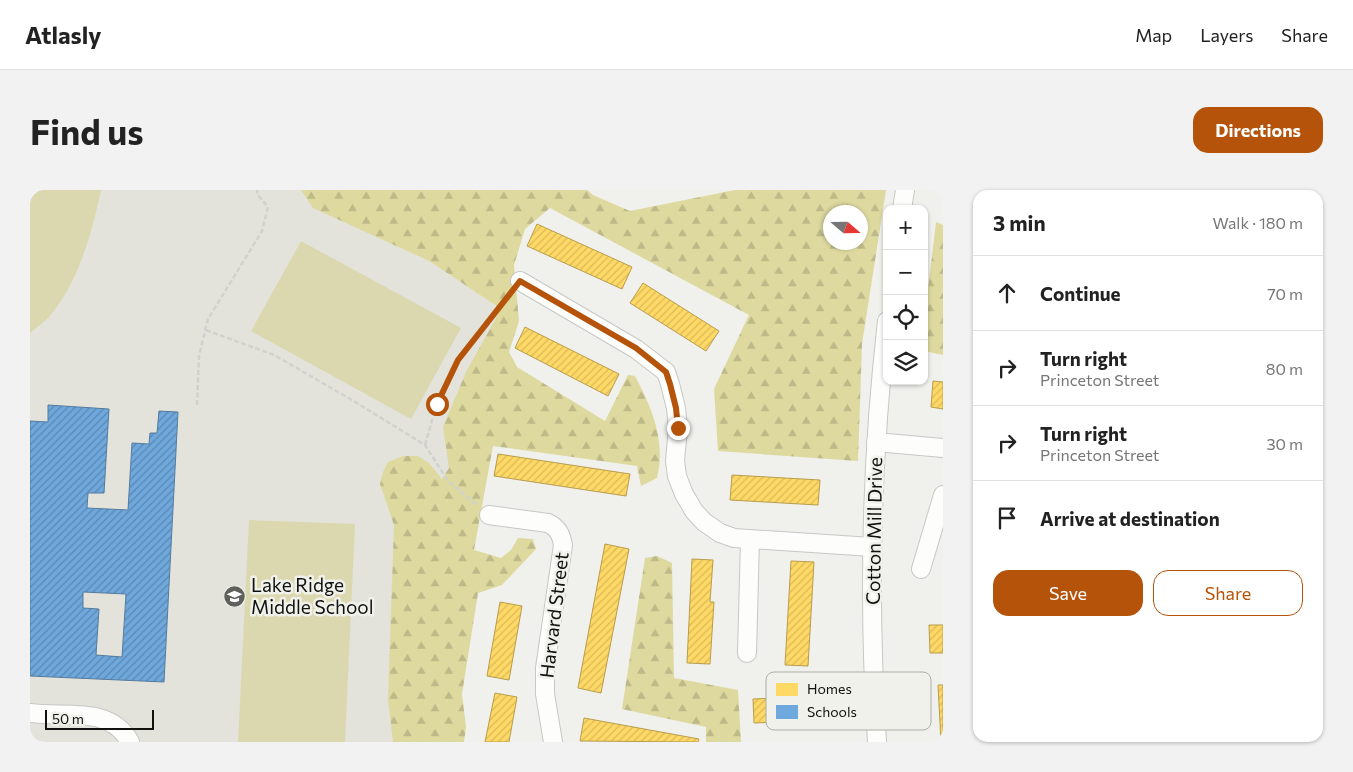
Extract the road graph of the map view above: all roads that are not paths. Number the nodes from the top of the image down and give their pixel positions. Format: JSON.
{"nodes":[{"id":1,"x":904,"y":190,"type":"edge"},
{"id":2,"x":902,"y":205,"type":"edge"},
{"id":3,"x":520,"y":281,"type":"road end"},
{"id":4,"x":885,"y":340,"type":"edge"},
{"id":5,"x":876,"y":442,"type":"junction"},
{"id":6,"x":943,"y":448,"type":"edge"},
{"id":7,"x":943,"y":495,"type":"edge"},
{"id":8,"x":489,"y":515,"type":"road end"},
{"id":9,"x":750,"y":540,"type":"junction"},
{"id":10,"x":872,"y":548,"type":"junction"},
{"id":11,"x":921,"y":569,"type":"dead end"},
{"id":12,"x":747,"y":653,"type":"dead end"},
{"id":13,"x":874,"y":672,"type":"edge"},
{"id":14,"x":30,"y":713,"type":"edge"},
{"id":15,"x":130,"y":742,"type":"edge"},
{"id":16,"x":553,"y":742,"type":"edge"}],
"edges":[{"from":1,"to":2,"type":"street"},
{"from":3,"to":9,"type":"street"},
{"from":4,"to":5,"type":"street","name":"Cotton Mill Drive"},
{"from":5,"to":6,"type":"street"},
{"from":5,"to":10,"type":"street","name":"Cotton Mill Drive"},
{"from":7,"to":11,"type":"street"},
{"from":8,"to":16,"type":"street","name":"Harvard Street"},
{"from":9,"to":10,"type":"street"},
{"from":9,"to":12,"type":"street"},
{"from":10,"to":13,"type":"street","name":"Cotton Mill Drive"},
{"from":14,"to":15,"type":"street"}]}
